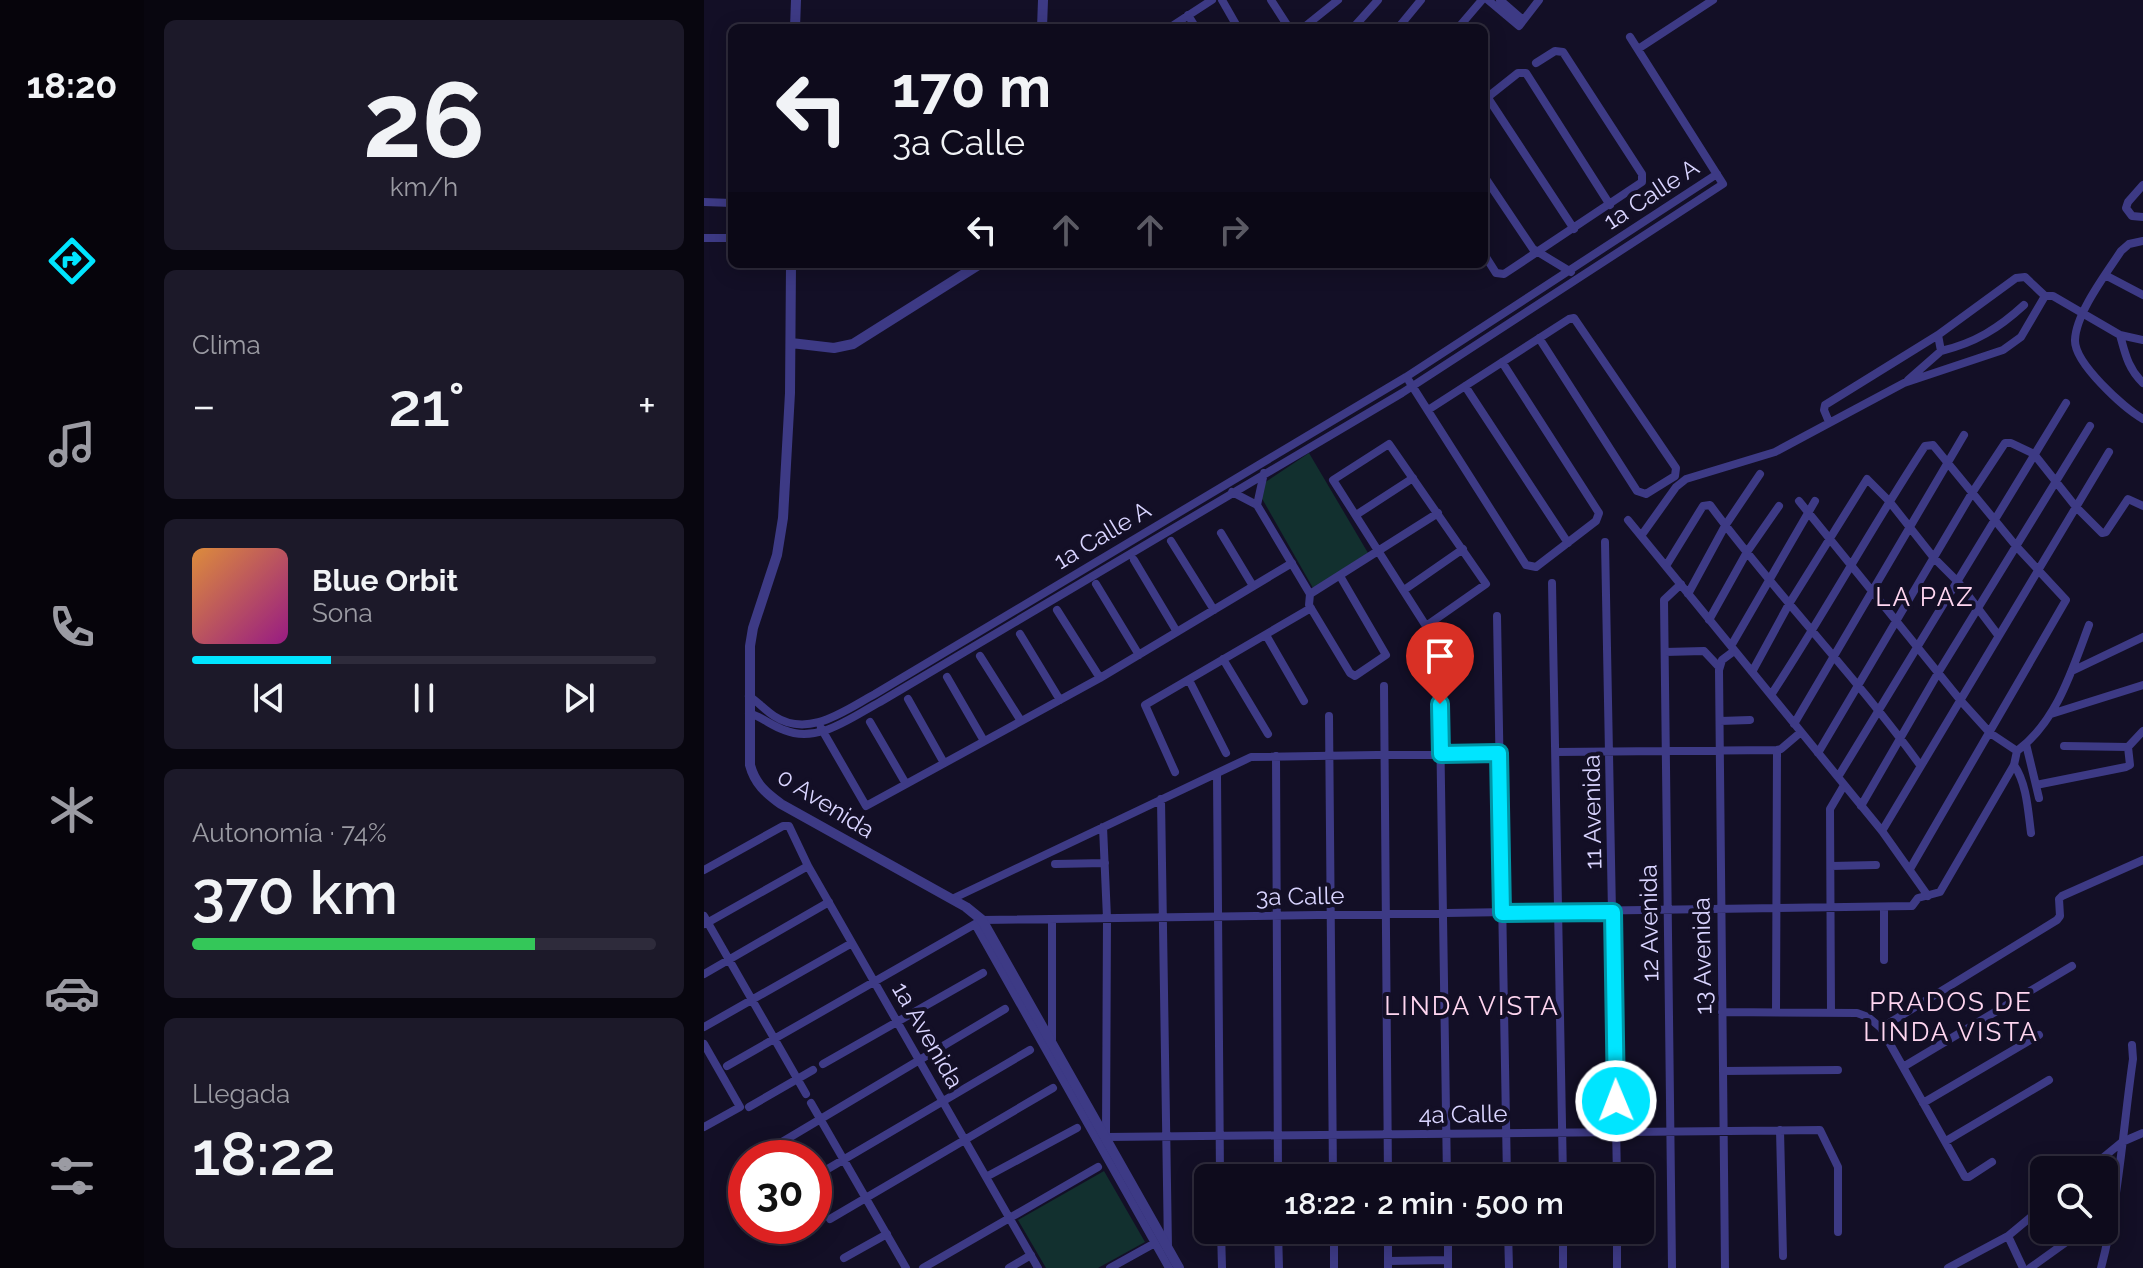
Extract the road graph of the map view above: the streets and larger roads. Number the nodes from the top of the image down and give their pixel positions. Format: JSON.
{"nodes":[{"id":1,"x":796,"y":0,"type":"edge"},
{"id":2,"x":1043,"y":0,"type":"edge"},
{"id":3,"x":1212,"y":0,"type":"edge"},
{"id":4,"x":1222,"y":0,"type":"edge"},
{"id":5,"x":1271,"y":0,"type":"edge"},
{"id":6,"x":1338,"y":0,"type":"edge"},
{"id":7,"x":1378,"y":0,"type":"edge"},
{"id":8,"x":1421,"y":0,"type":"edge"},
{"id":9,"x":1482,"y":0,"type":"edge"},
{"id":10,"x":1488,"y":0,"type":"edge"},
{"id":11,"x":1500,"y":0,"type":"edge"},
{"id":12,"x":1539,"y":0,"type":"edge"},
{"id":13,"x":1713,"y":0,"type":"edge"},
{"id":14,"x":1188,"y":15,"type":"junction"},
{"id":15,"x":1521,"y":23,"type":"junction"},
{"id":16,"x":795,"y":24,"type":"edge"},
{"id":17,"x":1042,"y":24,"type":"edge"},
{"id":18,"x":1175,"y":24,"type":"edge"},
{"id":19,"x":1194,"y":24,"type":"edge"},
{"id":20,"x":1236,"y":24,"type":"edge"},
{"id":21,"x":1286,"y":24,"type":"edge"},
{"id":22,"x":1309,"y":24,"type":"edge"},
{"id":23,"x":1357,"y":24,"type":"edge"},
{"id":24,"x":1401,"y":24,"type":"edge"},
{"id":25,"x":1461,"y":24,"type":"edge"},
{"id":26,"x":1630,"y":37,"type":"dead end"},
{"id":27,"x":1638,"y":49,"type":"junction"},
{"id":28,"x":1536,"y":63,"type":"dead end"},
{"id":29,"x":1488,"y":97,"type":"edge"},
{"id":30,"x":1488,"y":102,"type":"edge"},
{"id":31,"x":1717,"y":174,"type":"junction"},
{"id":32,"x":1488,"y":182,"type":"edge"},
{"id":33,"x":2143,"y":185,"type":"edge"},
{"id":34,"x":704,"y":202,"type":"edge"},
{"id":35,"x":728,"y":203,"type":"edge"},
{"id":36,"x":1610,"y":205,"type":"junction"},
{"id":37,"x":2143,"y":217,"type":"edge"},
{"id":38,"x":1574,"y":229,"type":"junction"},
{"id":39,"x":704,"y":238,"type":"edge"},
{"id":40,"x":728,"y":238,"type":"edge"},
{"id":41,"x":2143,"y":241,"type":"edge"},
{"id":42,"x":1539,"y":251,"type":"junction"},
{"id":43,"x":1488,"y":259,"type":"edge"},
{"id":44,"x":1584,"y":261,"type":"junction"},
{"id":45,"x":791,"y":268,"type":"edge"},
{"id":46,"x":974,"y":268,"type":"edge"},
{"id":47,"x":1570,"y":270,"type":"junction"},
{"id":48,"x":1589,"y":270,"type":"junction"},
{"id":49,"x":2105,"y":275,"type":"junction"},
{"id":50,"x":1576,"y":279,"type":"junction"},
{"id":51,"x":2143,"y":295,"type":"edge"},
{"id":52,"x":2045,"y":296,"type":"junction"},
{"id":53,"x":2024,"y":305,"type":"dead end"},
{"id":54,"x":2082,"y":314,"type":"junction"},
{"id":55,"x":1938,"y":335,"type":"junction"},
{"id":56,"x":2120,"y":335,"type":"junction"},
{"id":57,"x":1539,"y":338,"type":"junction"},
{"id":58,"x":2143,"y":340,"type":"edge"},
{"id":59,"x":791,"y":343,"type":"junction"},
{"id":60,"x":1941,"y":351,"type":"junction"},
{"id":61,"x":1502,"y":362,"type":"junction"},
{"id":62,"x":1409,"y":381,"type":"junction"},
{"id":63,"x":1904,"y":383,"type":"junction"},
{"id":64,"x":2143,"y":383,"type":"edge"},
{"id":65,"x":1465,"y":386,"type":"junction"},
{"id":66,"x":2066,"y":403,"type":"dead end"},
{"id":67,"x":1428,"y":410,"type":"junction"},
{"id":68,"x":1350,"y":416,"type":"junction"},
{"id":69,"x":2143,"y":419,"type":"edge"},
{"id":70,"x":1829,"y":422,"type":"junction"},
{"id":71,"x":2090,"y":426,"type":"dead end"},
{"id":72,"x":1964,"y":435,"type":"dead end"},
{"id":73,"x":2109,"y":452,"type":"dead end"},
{"id":74,"x":2034,"y":454,"type":"junction"},
{"id":75,"x":1948,"y":463,"type":"junction"},
{"id":76,"x":1264,"y":473,"type":"junction"},
{"id":77,"x":1760,"y":474,"type":"dead end"},
{"id":78,"x":1413,"y":478,"type":"junction"},
{"id":79,"x":2055,"y":481,"type":"junction"},
{"id":80,"x":1232,"y":492,"type":"junction"},
{"id":81,"x":1972,"y":493,"type":"junction"},
{"id":82,"x":1799,"y":501,"type":"dead end"},
{"id":83,"x":1815,"y":501,"type":"dead end"},
{"id":84,"x":1889,"y":501,"type":"junction"},
{"id":85,"x":1257,"y":505,"type":"junction"},
{"id":86,"x":1779,"y":506,"type":"dead end"},
{"id":87,"x":2143,"y":506,"type":"edge"},
{"id":88,"x":2076,"y":507,"type":"junction"},
{"id":89,"x":1438,"y":513,"type":"junction"},
{"id":90,"x":1809,"y":513,"type":"junction"},
{"id":91,"x":1356,"y":515,"type":"junction"},
{"id":92,"x":1628,"y":520,"type":"dead end"},
{"id":93,"x":1995,"y":520,"type":"junction"},
{"id":94,"x":1725,"y":526,"type":"junction"},
{"id":95,"x":1908,"y":528,"type":"junction"},
{"id":96,"x":1221,"y":533,"type":"dead end"},
{"id":97,"x":1641,"y":536,"type":"junction"},
{"id":98,"x":1829,"y":540,"type":"junction"},
{"id":99,"x":1171,"y":541,"type":"dead end"},
{"id":100,"x":1605,"y":542,"type":"dead end"},
{"id":101,"x":1568,"y":543,"type":"junction"},
{"id":102,"x":2016,"y":546,"type":"junction"},
{"id":103,"x":1463,"y":549,"type":"junction"},
{"id":104,"x":1379,"y":552,"type":"junction"},
{"id":105,"x":1747,"y":552,"type":"junction"},
{"id":106,"x":1934,"y":558,"type":"junction"},
{"id":107,"x":1134,"y":560,"type":"dead end"},
{"id":108,"x":1292,"y":563,"type":"junction"},
{"id":109,"x":1666,"y":566,"type":"junction"},
{"id":110,"x":1852,"y":567,"type":"junction"},
{"id":111,"x":2038,"y":570,"type":"junction"},
{"id":112,"x":1340,"y":576,"type":"junction"},
{"id":113,"x":1769,"y":578,"type":"junction"},
{"id":114,"x":1958,"y":582,"type":"junction"},
{"id":115,"x":1552,"y":583,"type":"dead end"},
{"id":116,"x":1096,"y":584,"type":"dead end"},
{"id":117,"x":1681,"y":584,"type":"junction"},
{"id":118,"x":1253,"y":586,"type":"junction"},
{"id":119,"x":1404,"y":590,"type":"junction"},
{"id":120,"x":1872,"y":591,"type":"junction"},
{"id":121,"x":1310,"y":594,"type":"junction"},
{"id":122,"x":1688,"y":594,"type":"junction"},
{"id":123,"x":1789,"y":604,"type":"junction"},
{"id":124,"x":1311,"y":608,"type":"junction"},
{"id":125,"x":1977,"y":609,"type":"junction"},
{"id":126,"x":1057,"y":610,"type":"dead end"},
{"id":127,"x":1214,"y":610,"type":"junction"},
{"id":128,"x":1497,"y":616,"type":"dead end"},
{"id":129,"x":1709,"y":620,"type":"junction"},
{"id":130,"x":1895,"y":622,"type":"junction"},
{"id":131,"x":2089,"y":625,"type":"dead end"},
{"id":132,"x":1177,"y":632,"type":"junction"},
{"id":133,"x":1812,"y":633,"type":"junction"},
{"id":134,"x":1020,"y":634,"type":"dead end"},
{"id":135,"x":1266,"y":635,"type":"junction"},
{"id":136,"x":1998,"y":635,"type":"junction"},
{"id":137,"x":2143,"y":637,"type":"edge"},
{"id":138,"x":1732,"y":648,"type":"junction"},
{"id":139,"x":1918,"y":648,"type":"junction"},
{"id":140,"x":1665,"y":652,"type":"junction"},
{"id":141,"x":1139,"y":655,"type":"junction"},
{"id":142,"x":1439,"y":655,"type":"dead end"},
{"id":143,"x":980,"y":656,"type":"dead end"},
{"id":144,"x":1833,"y":657,"type":"junction"},
{"id":145,"x":1223,"y":659,"type":"junction"},
{"id":146,"x":1719,"y":667,"type":"junction"},
{"id":147,"x":1752,"y":672,"type":"junction"},
{"id":148,"x":2071,"y":672,"type":"junction"},
{"id":149,"x":1938,"y":673,"type":"junction"},
{"id":150,"x":947,"y":677,"type":"dead end"},
{"id":151,"x":1100,"y":678,"type":"junction"},
{"id":152,"x":1189,"y":680,"type":"junction"},
{"id":153,"x":1858,"y":683,"type":"junction"},
{"id":154,"x":2143,"y":685,"type":"edge"},
{"id":155,"x":1384,"y":686,"type":"dead end"},
{"id":156,"x":1771,"y":695,"type":"junction"},
{"id":157,"x":749,"y":696,"type":"junction"},
{"id":158,"x":878,"y":698,"type":"junction"},
{"id":159,"x":908,"y":699,"type":"dead end"},
{"id":160,"x":1060,"y":700,"type":"junction"},
{"id":161,"x":1304,"y":701,"type":"dead end"},
{"id":162,"x":1961,"y":701,"type":"junction"},
{"id":163,"x":1880,"y":709,"type":"junction"},
{"id":164,"x":749,"y":713,"type":"junction"},
{"id":165,"x":2051,"y":714,"type":"junction"},
{"id":166,"x":1329,"y":716,"type":"dead end"},
{"id":167,"x":1750,"y":720,"type":"dead end"},
{"id":168,"x":1021,"y":721,"type":"junction"},
{"id":169,"x":1720,"y":721,"type":"junction"},
{"id":170,"x":870,"y":722,"type":"dead end"},
{"id":171,"x":1794,"y":724,"type":"junction"},
{"id":172,"x":821,"y":728,"type":"junction"},
{"id":173,"x":2143,"y":731,"type":"edge"},
{"id":174,"x":1801,"y":732,"type":"junction"},
{"id":175,"x":1990,"y":733,"type":"junction"},
{"id":176,"x":1268,"y":734,"type":"dead end"},
{"id":177,"x":1901,"y":739,"type":"junction"},
{"id":178,"x":984,"y":741,"type":"junction"},
{"id":179,"x":2026,"y":744,"type":"junction"},
{"id":180,"x":2064,"y":746,"type":"dead end"},
{"id":181,"x":2128,"y":747,"type":"junction"},
{"id":182,"x":1721,"y":750,"type":"junction"},
{"id":183,"x":1777,"y":750,"type":"junction"},
{"id":184,"x":1666,"y":751,"type":"junction"},
{"id":185,"x":2017,"y":751,"type":"junction"},
{"id":186,"x":1556,"y":752,"type":"junction"},
{"id":187,"x":1611,"y":752,"type":"junction"},
{"id":188,"x":1226,"y":753,"type":"dead end"},
{"id":189,"x":1499,"y":753,"type":"junction"},
{"id":190,"x":1818,"y":753,"type":"junction"},
{"id":191,"x":1441,"y":754,"type":"junction"},
{"id":192,"x":1329,"y":755,"type":"junction"},
{"id":193,"x":1385,"y":755,"type":"junction"},
{"id":194,"x":1276,"y":756,"type":"junction"},
{"id":195,"x":944,"y":763,"type":"junction"},
{"id":196,"x":1920,"y":765,"type":"junction"},
{"id":197,"x":2014,"y":765,"type":"junction"},
{"id":198,"x":1175,"y":772,"type":"dead end"},
{"id":199,"x":1217,"y":775,"type":"junction"},
{"id":200,"x":1838,"y":777,"type":"junction"},
{"id":201,"x":906,"y":784,"type":"junction"},
{"id":202,"x":2036,"y":785,"type":"junction"},
{"id":203,"x":1843,"y":787,"type":"junction"},
{"id":204,"x":2039,"y":798,"type":"dead end"},
{"id":205,"x":1161,"y":799,"type":"junction"},
{"id":206,"x":1861,"y":806,"type":"junction"},
{"id":207,"x":1103,"y":827,"type":"junction"},
{"id":208,"x":1882,"y":831,"type":"junction"},
{"id":209,"x":2031,"y":833,"type":"dead end"},
{"id":210,"x":2143,"y":860,"type":"edge"},
{"id":211,"x":1105,"y":863,"type":"junction"},
{"id":212,"x":1055,"y":864,"type":"dead end"},
{"id":213,"x":1876,"y":865,"type":"dead end"},
{"id":214,"x":808,"y":866,"type":"junction"},
{"id":215,"x":1831,"y":866,"type":"junction"},
{"id":216,"x":1910,"y":869,"type":"junction"},
{"id":217,"x":704,"y":870,"type":"edge"},
{"id":218,"x":1928,"y":896,"type":"junction"},
{"id":219,"x":952,"y":899,"type":"junction"},
{"id":220,"x":829,"y":902,"type":"junction"},
{"id":221,"x":1884,"y":907,"type":"junction"},
{"id":222,"x":1831,"y":908,"type":"junction"},
{"id":223,"x":1776,"y":909,"type":"junction"},
{"id":224,"x":1668,"y":911,"type":"junction"},
{"id":225,"x":1721,"y":911,"type":"junction"},
{"id":226,"x":1613,"y":912,"type":"junction"},
{"id":227,"x":1502,"y":913,"type":"junction"},
{"id":228,"x":1559,"y":913,"type":"junction"},
{"id":229,"x":1443,"y":914,"type":"junction"},
{"id":230,"x":1331,"y":915,"type":"junction"},
{"id":231,"x":1387,"y":915,"type":"junction"},
{"id":232,"x":1277,"y":916,"type":"junction"},
{"id":233,"x":1217,"y":917,"type":"junction"},
{"id":234,"x":1107,"y":918,"type":"junction"},
{"id":235,"x":1162,"y":918,"type":"junction"},
{"id":236,"x":1052,"y":919,"type":"junction"},
{"id":237,"x":705,"y":921,"type":"edge"},
{"id":238,"x":979,"y":922,"type":"junction"},
{"id":239,"x":852,"y":943,"type":"junction"},
{"id":240,"x":729,"y":959,"type":"junction"},
{"id":241,"x":1884,"y":960,"type":"dead end"},
{"id":242,"x":2072,"y":966,"type":"dead end"},
{"id":243,"x":983,"y":973,"type":"dead end"},
{"id":244,"x":704,"y":974,"type":"edge"},
{"id":245,"x":874,"y":982,"type":"junction"},
{"id":246,"x":753,"y":1001,"type":"junction"},
{"id":247,"x":1005,"y":1009,"type":"dead end"},
{"id":248,"x":1722,"y":1012,"type":"junction"},
{"id":249,"x":1776,"y":1012,"type":"junction"},
{"id":250,"x":1831,"y":1012,"type":"junction"},
{"id":251,"x":897,"y":1022,"type":"junction"},
{"id":252,"x":704,"y":1027,"type":"edge"},
{"id":253,"x":1881,"y":1028,"type":"junction"},
{"id":254,"x":2039,"y":1035,"type":"dead end"},
{"id":255,"x":774,"y":1038,"type":"junction"},
{"id":256,"x":1052,"y":1040,"type":"junction"},
{"id":257,"x":704,"y":1044,"type":"edge"},
{"id":258,"x":2132,"y":1045,"type":"dead end"},
{"id":259,"x":1030,"y":1050,"type":"dead end"},
{"id":260,"x":919,"y":1060,"type":"junction"},
{"id":261,"x":823,"y":1064,"type":"dead end"},
{"id":262,"x":727,"y":1066,"type":"dead end"},
{"id":263,"x":1903,"y":1067,"type":"junction"},
{"id":264,"x":813,"y":1070,"type":"dead end"},
{"id":265,"x":1838,"y":1070,"type":"dead end"},
{"id":266,"x":1723,"y":1071,"type":"junction"},
{"id":267,"x":798,"y":1079,"type":"junction"},
{"id":268,"x":2049,"y":1080,"type":"dead end"},
{"id":269,"x":1053,"y":1088,"type":"dead end"},
{"id":270,"x":943,"y":1102,"type":"junction"},
{"id":271,"x":1923,"y":1103,"type":"junction"},
{"id":272,"x":749,"y":1107,"type":"dead end"},
{"id":273,"x":820,"y":1119,"type":"junction"},
{"id":274,"x":704,"y":1127,"type":"edge"},
{"id":275,"x":1077,"y":1128,"type":"dead end"},
{"id":276,"x":1780,"y":1130,"type":"junction"},
{"id":277,"x":1724,"y":1131,"type":"junction"},
{"id":278,"x":1617,"y":1132,"type":"junction"},
{"id":279,"x":1671,"y":1132,"type":"junction"},
{"id":280,"x":1506,"y":1133,"type":"junction"},
{"id":281,"x":1563,"y":1133,"type":"junction"},
{"id":282,"x":2143,"y":1133,"type":"edge"},
{"id":283,"x":1447,"y":1134,"type":"junction"},
{"id":284,"x":1333,"y":1135,"type":"junction"},
{"id":285,"x":1388,"y":1135,"type":"junction"},
{"id":286,"x":1219,"y":1136,"type":"junction"},
{"id":287,"x":1278,"y":1136,"type":"junction"},
{"id":288,"x":1106,"y":1137,"type":"junction"},
{"id":289,"x":1168,"y":1137,"type":"junction"},
{"id":290,"x":785,"y":1140,"type":"edge"},
{"id":291,"x":964,"y":1140,"type":"junction"},
{"id":292,"x":1946,"y":1141,"type":"junction"},
{"id":293,"x":2122,"y":1142,"type":"junction"},
{"id":294,"x":2105,"y":1156,"type":"edge"},
{"id":295,"x":844,"y":1159,"type":"junction"},
{"id":296,"x":1992,"y":1162,"type":"dead end"},
{"id":297,"x":2118,"y":1162,"type":"edge"},
{"id":298,"x":1220,"y":1164,"type":"edge"},
{"id":299,"x":1278,"y":1164,"type":"edge"},
{"id":300,"x":1333,"y":1164,"type":"edge"},
{"id":301,"x":1388,"y":1164,"type":"edge"},
{"id":302,"x":1447,"y":1164,"type":"edge"},
{"id":303,"x":1507,"y":1164,"type":"edge"},
{"id":304,"x":1563,"y":1164,"type":"edge"},
{"id":305,"x":1617,"y":1164,"type":"edge"},
{"id":306,"x":832,"y":1166,"type":"edge"},
{"id":307,"x":1098,"y":1167,"type":"dead end"},
{"id":308,"x":986,"y":1177,"type":"junction"},
{"id":309,"x":866,"y":1198,"type":"junction"},
{"id":310,"x":832,"y":1218,"type":"edge"},
{"id":311,"x":1009,"y":1218,"type":"junction"},
{"id":312,"x":2030,"y":1218,"type":"edge"},
{"id":313,"x":1838,"y":1232,"type":"dead end"},
{"id":314,"x":887,"y":1234,"type":"junction"},
{"id":315,"x":2008,"y":1236,"type":"junction"},
{"id":316,"x":1155,"y":1243,"type":"junction"},
{"id":317,"x":1221,"y":1244,"type":"edge"},
{"id":318,"x":1278,"y":1244,"type":"edge"},
{"id":319,"x":1334,"y":1244,"type":"edge"},
{"id":320,"x":1508,"y":1244,"type":"edge"},
{"id":321,"x":1563,"y":1244,"type":"edge"},
{"id":322,"x":1617,"y":1244,"type":"edge"},
{"id":323,"x":2063,"y":1244,"type":"edge"},
{"id":324,"x":2104,"y":1244,"type":"edge"},
{"id":325,"x":1168,"y":1249,"type":"junction"},
{"id":326,"x":1031,"y":1255,"type":"junction"},
{"id":327,"x":1783,"y":1256,"type":"dead end"},
{"id":328,"x":844,"y":1258,"type":"dead end"},
{"id":329,"x":1388,"y":1264,"type":"edge"},
{"id":330,"x":1448,"y":1264,"type":"edge"},
{"id":331,"x":906,"y":1268,"type":"edge"},
{"id":332,"x":923,"y":1268,"type":"edge"},
{"id":333,"x":1009,"y":1268,"type":"edge"},
{"id":334,"x":1038,"y":1268,"type":"edge"},
{"id":335,"x":1110,"y":1268,"type":"edge"},
{"id":336,"x":1169,"y":1268,"type":"edge"},
{"id":337,"x":1179,"y":1268,"type":"edge"},
{"id":338,"x":1222,"y":1268,"type":"edge"},
{"id":339,"x":1279,"y":1268,"type":"edge"},
{"id":340,"x":1334,"y":1268,"type":"edge"},
{"id":341,"x":1509,"y":1268,"type":"edge"},
{"id":342,"x":1563,"y":1268,"type":"edge"},
{"id":343,"x":1617,"y":1268,"type":"edge"},
{"id":344,"x":1672,"y":1268,"type":"edge"},
{"id":345,"x":1725,"y":1268,"type":"edge"},
{"id":346,"x":1948,"y":1268,"type":"edge"},
{"id":347,"x":2023,"y":1268,"type":"edge"},
{"id":348,"x":2030,"y":1268,"type":"edge"},
{"id":349,"x":2101,"y":1268,"type":"edge"}],
"edges":[{"from":1,"to":16,"type":"street"},
{"from":2,"to":17,"type":"street"},
{"from":3,"to":14,"type":"street"},
{"from":4,"to":20,"type":"street"},
{"from":5,"to":21,"type":"street"},
{"from":6,"to":22,"type":"street"},
{"from":7,"to":23,"type":"street"},
{"from":8,"to":24,"type":"street"},
{"from":9,"to":25,"type":"street"},
{"from":10,"to":15,"type":"street"},
{"from":11,"to":15,"type":"street"},
{"from":12,"to":15,"type":"street"},
{"from":13,"to":27,"type":"street"},
{"from":14,"to":18,"type":"street"},
{"from":14,"to":19,"type":"street"},
{"from":26,"to":27,"type":"street"},
{"from":27,"to":31,"type":"street"},
{"from":28,"to":36,"type":"street"},
{"from":29,"to":36,"type":"street"},
{"from":30,"to":38,"type":"street"},
{"from":31,"to":44,"type":"street","name":"1a Calle A"},
{"from":31,"to":48,"type":"street","name":"1a Calle A"},
{"from":32,"to":42,"type":"street"},
{"from":33,"to":37,"type":"street"},
{"from":34,"to":35,"type":"street"},
{"from":36,"to":38,"type":"street"},
{"from":38,"to":42,"type":"street"},
{"from":39,"to":40,"type":"street"},
{"from":41,"to":49,"type":"street"},
{"from":42,"to":43,"type":"street"},
{"from":42,"to":47,"type":"street"},
{"from":44,"to":47,"type":"street","name":"1a Calle A"},
{"from":44,"to":48,"type":"street"},
{"from":45,"to":59,"type":"street","name":"0 Avenida"},
{"from":46,"to":59,"type":"street"},
{"from":47,"to":50,"type":"street"},
{"from":47,"to":62,"type":"street","name":"1a Calle A"},
{"from":48,"to":50,"type":"street","name":"1a Calle A"},
{"from":49,"to":51,"type":"street"},
{"from":49,"to":54,"type":"street"},
{"from":50,"to":62,"type":"street","name":"1a Calle A"},
{"from":52,"to":54,"type":"street"},
{"from":52,"to":55,"type":"street"},
{"from":52,"to":63,"type":"street"},
{"from":53,"to":60,"type":"street"},
{"from":54,"to":56,"type":"street"},
{"from":54,"to":69,"type":"street"},
{"from":55,"to":60,"type":"street"},
{"from":55,"to":70,"type":"street"},
{"from":56,"to":58,"type":"street"},
{"from":56,"to":64,"type":"street"},
{"from":57,"to":57,"type":"street"},
{"from":57,"to":61,"type":"street"},
{"from":59,"to":157,"type":"street","name":"0 Avenida"},
{"from":60,"to":63,"type":"street"},
{"from":61,"to":65,"type":"street"},
{"from":61,"to":101,"type":"street"},
{"from":62,"to":67,"type":"street"},
{"from":62,"to":68,"type":"street","name":"1a Calle A"},
{"from":63,"to":70,"type":"street"},
{"from":65,"to":67,"type":"street"},
{"from":65,"to":101,"type":"street"},
{"from":66,"to":74,"type":"street"},
{"from":67,"to":101,"type":"street"},
{"from":68,"to":76,"type":"street","name":"1a Calle A"},
{"from":68,"to":158,"type":"street","name":"1a Calle A"},
{"from":70,"to":97,"type":"street"},
{"from":71,"to":79,"type":"street"},
{"from":72,"to":75,"type":"street"},
{"from":73,"to":88,"type":"street"},
{"from":74,"to":79,"type":"street"},
{"from":74,"to":81,"type":"street"},
{"from":74,"to":93,"type":"street"},
{"from":75,"to":81,"type":"street"},
{"from":75,"to":84,"type":"street"},
{"from":75,"to":95,"type":"street"},
{"from":76,"to":80,"type":"street","name":"1a Calle A"},
{"from":76,"to":85,"type":"street"},
{"from":77,"to":94,"type":"street"},
{"from":78,"to":89,"type":"street"},
{"from":78,"to":91,"type":"street"},
{"from":78,"to":91,"type":"street"},
{"from":79,"to":88,"type":"street"},
{"from":79,"to":102,"type":"street"},
{"from":80,"to":85,"type":"street"},
{"from":80,"to":158,"type":"street","name":"1a Calle A"},
{"from":81,"to":93,"type":"street"},
{"from":81,"to":106,"type":"street"},
{"from":82,"to":90,"type":"street"},
{"from":83,"to":90,"type":"street"},
{"from":84,"to":95,"type":"street"},
{"from":84,"to":98,"type":"street"},
{"from":84,"to":110,"type":"street"},
{"from":85,"to":108,"type":"street"},
{"from":86,"to":105,"type":"street"},
{"from":87,"to":88,"type":"street"},
{"from":88,"to":111,"type":"street"},
{"from":89,"to":103,"type":"street"},
{"from":89,"to":104,"type":"street"},
{"from":90,"to":98,"type":"street"},
{"from":90,"to":113,"type":"street"},
{"from":91,"to":104,"type":"street"},
{"from":92,"to":97,"type":"street"},
{"from":93,"to":102,"type":"street"},
{"from":93,"to":114,"type":"street"},
{"from":94,"to":105,"type":"street"},
{"from":94,"to":109,"type":"street"},
{"from":94,"to":122,"type":"street"},
{"from":95,"to":106,"type":"street"},
{"from":95,"to":120,"type":"street"},
{"from":96,"to":118,"type":"street"},
{"from":97,"to":109,"type":"street"},
{"from":98,"to":110,"type":"street"},
{"from":98,"to":123,"type":"street"},
{"from":99,"to":127,"type":"street"},
{"from":100,"to":187,"type":"street","name":"11 Avenida"},
{"from":102,"to":111,"type":"street"},
{"from":102,"to":125,"type":"street"},
{"from":103,"to":119,"type":"street"},
{"from":103,"to":119,"type":"street"},
{"from":104,"to":112,"type":"street"},
{"from":104,"to":119,"type":"street"},
{"from":105,"to":113,"type":"street"},
{"from":105,"to":129,"type":"street"},
{"from":106,"to":114,"type":"street"},
{"from":106,"to":130,"type":"street"},
{"from":107,"to":132,"type":"street"},
{"from":108,"to":118,"type":"street"},
{"from":108,"to":121,"type":"street"},
{"from":109,"to":117,"type":"street"},
{"from":110,"to":120,"type":"street"},
{"from":110,"to":133,"type":"street"},
{"from":111,"to":136,"type":"street"},
{"from":111,"to":175,"type":"street"},
{"from":112,"to":121,"type":"street"},
{"from":112,"to":124,"type":"street"},
{"from":113,"to":123,"type":"street"},
{"from":113,"to":138,"type":"street"},
{"from":114,"to":125,"type":"street"},
{"from":114,"to":139,"type":"street"},
{"from":115,"to":186,"type":"street"},
{"from":116,"to":141,"type":"street"},
{"from":117,"to":122,"type":"street"},
{"from":117,"to":140,"type":"street","name":"12 Avenida"},
{"from":118,"to":127,"type":"street"},
{"from":120,"to":130,"type":"street"},
{"from":120,"to":144,"type":"street"},
{"from":121,"to":124,"type":"street"},
{"from":122,"to":129,"type":"street"},
{"from":123,"to":133,"type":"street"},
{"from":123,"to":147,"type":"street"},
{"from":124,"to":135,"type":"street"},
{"from":125,"to":136,"type":"street"},
{"from":125,"to":149,"type":"street"},
{"from":126,"to":151,"type":"street"},
{"from":127,"to":132,"type":"street"},
{"from":128,"to":189,"type":"street"},
{"from":129,"to":138,"type":"street"},
{"from":130,"to":139,"type":"street"},
{"from":130,"to":153,"type":"street"},
{"from":131,"to":148,"type":"street"},
{"from":132,"to":141,"type":"street"},
{"from":133,"to":144,"type":"street"},
{"from":133,"to":156,"type":"street"},
{"from":134,"to":160,"type":"street"},
{"from":135,"to":145,"type":"street"},
{"from":135,"to":161,"type":"street"},
{"from":136,"to":162,"type":"street"},
{"from":137,"to":148,"type":"street"},
{"from":138,"to":146,"type":"street"},
{"from":138,"to":147,"type":"street"},
{"from":139,"to":149,"type":"street"},
{"from":139,"to":163,"type":"street"},
{"from":140,"to":146,"type":"street"},
{"from":140,"to":184,"type":"street","name":"12 Avenida"},
{"from":141,"to":151,"type":"street"},
{"from":142,"to":191,"type":"street"},
{"from":143,"to":168,"type":"street"},
{"from":144,"to":153,"type":"street"},
{"from":144,"to":171,"type":"street"},
{"from":145,"to":152,"type":"street"},
{"from":145,"to":176,"type":"street"},
{"from":146,"to":169,"type":"street","name":"13 Avenida"},
{"from":147,"to":156,"type":"street"},
{"from":148,"to":165,"type":"street"},
{"from":149,"to":162,"type":"street"},
{"from":149,"to":177,"type":"street"},
{"from":150,"to":178,"type":"street"},
{"from":151,"to":160,"type":"street"},
{"from":152,"to":188,"type":"street"},
{"from":152,"to":198,"type":"street"},
{"from":153,"to":163,"type":"street"},
{"from":153,"to":190,"type":"street"},
{"from":154,"to":165,"type":"street"},
{"from":155,"to":193,"type":"street"},
{"from":156,"to":171,"type":"street"},
{"from":157,"to":164,"type":"street","name":"0 Avenida"},
{"from":157,"to":172,"type":"street"},
{"from":158,"to":172,"type":"street","name":"1a Calle A"},
{"from":159,"to":195,"type":"street"},
{"from":160,"to":168,"type":"street"},
{"from":162,"to":175,"type":"street"},
{"from":162,"to":196,"type":"street"},
{"from":163,"to":177,"type":"street"},
{"from":163,"to":200,"type":"street"},
{"from":164,"to":172,"type":"street"},
{"from":164,"to":219,"type":"street","name":"0 Avenida"},
{"from":165,"to":179,"type":"street"},
{"from":166,"to":192,"type":"street"},
{"from":167,"to":169,"type":"street"},
{"from":168,"to":178,"type":"street"},
{"from":169,"to":182,"type":"street","name":"13 Avenida"},
{"from":170,"to":201,"type":"street"},
{"from":171,"to":174,"type":"street"},
{"from":172,"to":201,"type":"street"},
{"from":173,"to":181,"type":"street"},
{"from":174,"to":183,"type":"street"},
{"from":174,"to":190,"type":"street"},
{"from":175,"to":185,"type":"street"},
{"from":175,"to":216,"type":"street"},
{"from":177,"to":196,"type":"street"},
{"from":177,"to":206,"type":"street"},
{"from":178,"to":195,"type":"street"},
{"from":179,"to":185,"type":"street"},
{"from":179,"to":202,"type":"street"},
{"from":180,"to":181,"type":"street"},
{"from":181,"to":202,"type":"street"},
{"from":182,"to":183,"type":"street"},
{"from":182,"to":184,"type":"street"},
{"from":182,"to":225,"type":"street","name":"13 Avenida"},
{"from":183,"to":223,"type":"street"},
{"from":184,"to":187,"type":"street"},
{"from":184,"to":224,"type":"street","name":"12 Avenida"},
{"from":185,"to":197,"type":"street"},
{"from":186,"to":187,"type":"street"},
{"from":186,"to":228,"type":"street"},
{"from":187,"to":226,"type":"street","name":"11 Avenida"},
{"from":189,"to":191,"type":"street"},
{"from":189,"to":227,"type":"street"},
{"from":190,"to":200,"type":"street"},
{"from":191,"to":193,"type":"street"},
{"from":191,"to":229,"type":"street"},
{"from":192,"to":193,"type":"street"},
{"from":192,"to":194,"type":"street"},
{"from":192,"to":230,"type":"street"},
{"from":193,"to":231,"type":"street"},
{"from":194,"to":199,"type":"street"},
{"from":194,"to":232,"type":"street"},
{"from":195,"to":201,"type":"street"},
{"from":196,"to":208,"type":"street"},
{"from":197,"to":209,"type":"street"},
{"from":197,"to":218,"type":"street"},
{"from":199,"to":205,"type":"street"},
{"from":199,"to":233,"type":"street"},
{"from":200,"to":203,"type":"street"},
{"from":202,"to":204,"type":"street"},
{"from":203,"to":206,"type":"street"},
{"from":203,"to":215,"type":"street"},
{"from":205,"to":207,"type":"street"},
{"from":205,"to":235,"type":"street"},
{"from":206,"to":208,"type":"street"},
{"from":207,"to":211,"type":"street"},
{"from":207,"to":219,"type":"street"},
{"from":208,"to":216,"type":"street"},
{"from":210,"to":253,"type":"street"},
{"from":211,"to":212,"type":"street"},
{"from":211,"to":234,"type":"street"},
{"from":213,"to":215,"type":"street"},
{"from":214,"to":217,"type":"street","name":"1a Avenida"},
{"from":214,"to":220,"type":"street","name":"1a Avenida"},
{"from":214,"to":237,"type":"street"},
{"from":215,"to":222,"type":"street"},
{"from":216,"to":218,"type":"street"},
{"from":218,"to":221,"type":"street","name":"3a Calle"},
{"from":219,"to":238,"type":"street","name":"0 Avenida"},
{"from":220,"to":239,"type":"street","name":"1a Avenida"},
{"from":220,"to":240,"type":"street"},
{"from":221,"to":222,"type":"street","name":"3a Calle"},
{"from":221,"to":241,"type":"street"},
{"from":222,"to":223,"type":"street","name":"3a Calle"},
{"from":222,"to":250,"type":"street"},
{"from":223,"to":225,"type":"street","name":"3a Calle"},
{"from":223,"to":249,"type":"street"},
{"from":224,"to":225,"type":"street","name":"3a Calle"},
{"from":224,"to":226,"type":"street","name":"3a Calle"},
{"from":224,"to":279,"type":"street","name":"12 Avenida"},
{"from":225,"to":248,"type":"street","name":"13 Avenida"},
{"from":226,"to":228,"type":"street","name":"3a Calle"},
{"from":226,"to":278,"type":"street","name":"11 Avenida"},
{"from":227,"to":228,"type":"street","name":"3a Calle"},
{"from":227,"to":229,"type":"street","name":"3a Calle"},
{"from":227,"to":280,"type":"street"},
{"from":228,"to":281,"type":"street"},
{"from":229,"to":231,"type":"street","name":"3a Calle"},
{"from":229,"to":283,"type":"street"},
{"from":230,"to":231,"type":"street","name":"3a Calle"},
{"from":230,"to":232,"type":"street","name":"3a Calle"},
{"from":230,"to":284,"type":"street"},
{"from":231,"to":285,"type":"street"},
{"from":232,"to":233,"type":"street","name":"3a Calle"},
{"from":232,"to":287,"type":"street"},
{"from":233,"to":235,"type":"street","name":"3a Calle"},
{"from":233,"to":286,"type":"street"},
{"from":234,"to":235,"type":"street","name":"3a Calle"},
{"from":234,"to":236,"type":"street","name":"3a Calle"},
{"from":234,"to":288,"type":"street"},
{"from":235,"to":289,"type":"street"},
{"from":236,"to":238,"type":"street","name":"3a Calle"},
{"from":236,"to":256,"type":"street"},
{"from":237,"to":240,"type":"street"},
{"from":238,"to":245,"type":"street","name":"3a Calle"},
{"from":238,"to":256,"type":"street","name":"0 Avenida"},
{"from":238,"to":316,"type":"street","name":"0 Avenida"},
{"from":239,"to":245,"type":"street","name":"1a Avenida"},
{"from":239,"to":246,"type":"street"},
{"from":240,"to":244,"type":"street"},
{"from":240,"to":246,"type":"street"},
{"from":242,"to":263,"type":"street"},
{"from":243,"to":251,"type":"street"},
{"from":245,"to":251,"type":"street","name":"1a Avenida"},
{"from":245,"to":255,"type":"street","name":"3a Calle"},
{"from":246,"to":252,"type":"street"},
{"from":246,"to":255,"type":"street"},
{"from":247,"to":260,"type":"street"},
{"from":248,"to":249,"type":"street"},
{"from":248,"to":266,"type":"street","name":"13 Avenida"},
{"from":249,"to":250,"type":"street"},
{"from":250,"to":253,"type":"street"},
{"from":251,"to":260,"type":"street","name":"1a Avenida"},
{"from":251,"to":261,"type":"street"},
{"from":253,"to":263,"type":"street"},
{"from":254,"to":271,"type":"street"},
{"from":255,"to":262,"type":"street","name":"3a Calle"},
{"from":255,"to":267,"type":"street"},
{"from":256,"to":288,"type":"street","name":"0 Avenida"},
{"from":257,"to":274,"type":"street"},
{"from":258,"to":293,"type":"street"},
{"from":259,"to":270,"type":"street"},
{"from":260,"to":270,"type":"street","name":"1a Avenida"},
{"from":260,"to":273,"type":"street"},
{"from":263,"to":271,"type":"street"},
{"from":264,"to":267,"type":"street"},
{"from":265,"to":266,"type":"street"},
{"from":266,"to":277,"type":"street","name":"13 Avenida"},
{"from":267,"to":272,"type":"street"},
{"from":267,"to":273,"type":"street"},
{"from":268,"to":292,"type":"street"},
{"from":269,"to":291,"type":"street"},
{"from":270,"to":291,"type":"street","name":"1a Avenida"},
{"from":270,"to":295,"type":"street"},
{"from":271,"to":292,"type":"street"},
{"from":273,"to":290,"type":"street"},
{"from":273,"to":295,"type":"street"},
{"from":275,"to":308,"type":"street"},
{"from":276,"to":277,"type":"street","name":"4a Calle"},
{"from":276,"to":313,"type":"street","name":"4a Calle"},
{"from":276,"to":327,"type":"street"},
{"from":277,"to":279,"type":"street","name":"4a Calle"},
{"from":277,"to":345,"type":"street","name":"13 Avenida"},
{"from":278,"to":279,"type":"street","name":"4a Calle"},
{"from":278,"to":281,"type":"street","name":"4a Calle"},
{"from":278,"to":305,"type":"street","name":"11 Avenida"},
{"from":279,"to":344,"type":"street","name":"12 Avenida"},
{"from":280,"to":281,"type":"street","name":"4a Calle"},
{"from":280,"to":283,"type":"street","name":"4a Calle"},
{"from":280,"to":303,"type":"street"},
{"from":281,"to":304,"type":"street"},
{"from":282,"to":293,"type":"street"},
{"from":283,"to":285,"type":"street","name":"4a Calle"},
{"from":283,"to":302,"type":"street"},
{"from":284,"to":285,"type":"street","name":"4a Calle"},
{"from":284,"to":287,"type":"street","name":"4a Calle"},
{"from":284,"to":300,"type":"street"},
{"from":285,"to":301,"type":"street"},
{"from":286,"to":287,"type":"street","name":"4a Calle"},
{"from":286,"to":289,"type":"street","name":"4a Calle"},
{"from":286,"to":298,"type":"street"},
{"from":287,"to":299,"type":"street"},
{"from":288,"to":289,"type":"street","name":"4a Calle"},
{"from":288,"to":325,"type":"street","name":"0 Avenida"},
{"from":289,"to":325,"type":"street"},
{"from":291,"to":308,"type":"street","name":"1a Avenida"},
{"from":291,"to":309,"type":"street"},
{"from":292,"to":296,"type":"street"},
{"from":293,"to":294,"type":"street"},
{"from":293,"to":297,"type":"street"},
{"from":295,"to":306,"type":"street"},
{"from":295,"to":309,"type":"street"},
{"from":307,"to":311,"type":"street"},
{"from":308,"to":311,"type":"street","name":"1a Avenida"},
{"from":309,"to":310,"type":"street"},
{"from":309,"to":314,"type":"street"},
{"from":311,"to":326,"type":"street","name":"1a Avenida"},
{"from":311,"to":332,"type":"street"},
{"from":312,"to":315,"type":"street"},
{"from":314,"to":328,"type":"street"},
{"from":314,"to":331,"type":"street"},
{"from":315,"to":346,"type":"street"},
{"from":315,"to":347,"type":"street"},
{"from":316,"to":335,"type":"street"},
{"from":316,"to":336,"type":"street","name":"0 Avenida"},
{"from":317,"to":338,"type":"street"},
{"from":318,"to":339,"type":"street"},
{"from":319,"to":340,"type":"street"},
{"from":320,"to":341,"type":"street"},
{"from":321,"to":342,"type":"street"},
{"from":322,"to":343,"type":"street"},
{"from":323,"to":348,"type":"street"},
{"from":324,"to":349,"type":"street"},
{"from":325,"to":337,"type":"street","name":"0 Avenida"},
{"from":326,"to":333,"type":"street"},
{"from":326,"to":334,"type":"street","name":"1a Avenida"},
{"from":329,"to":330,"type":"street"}]}
